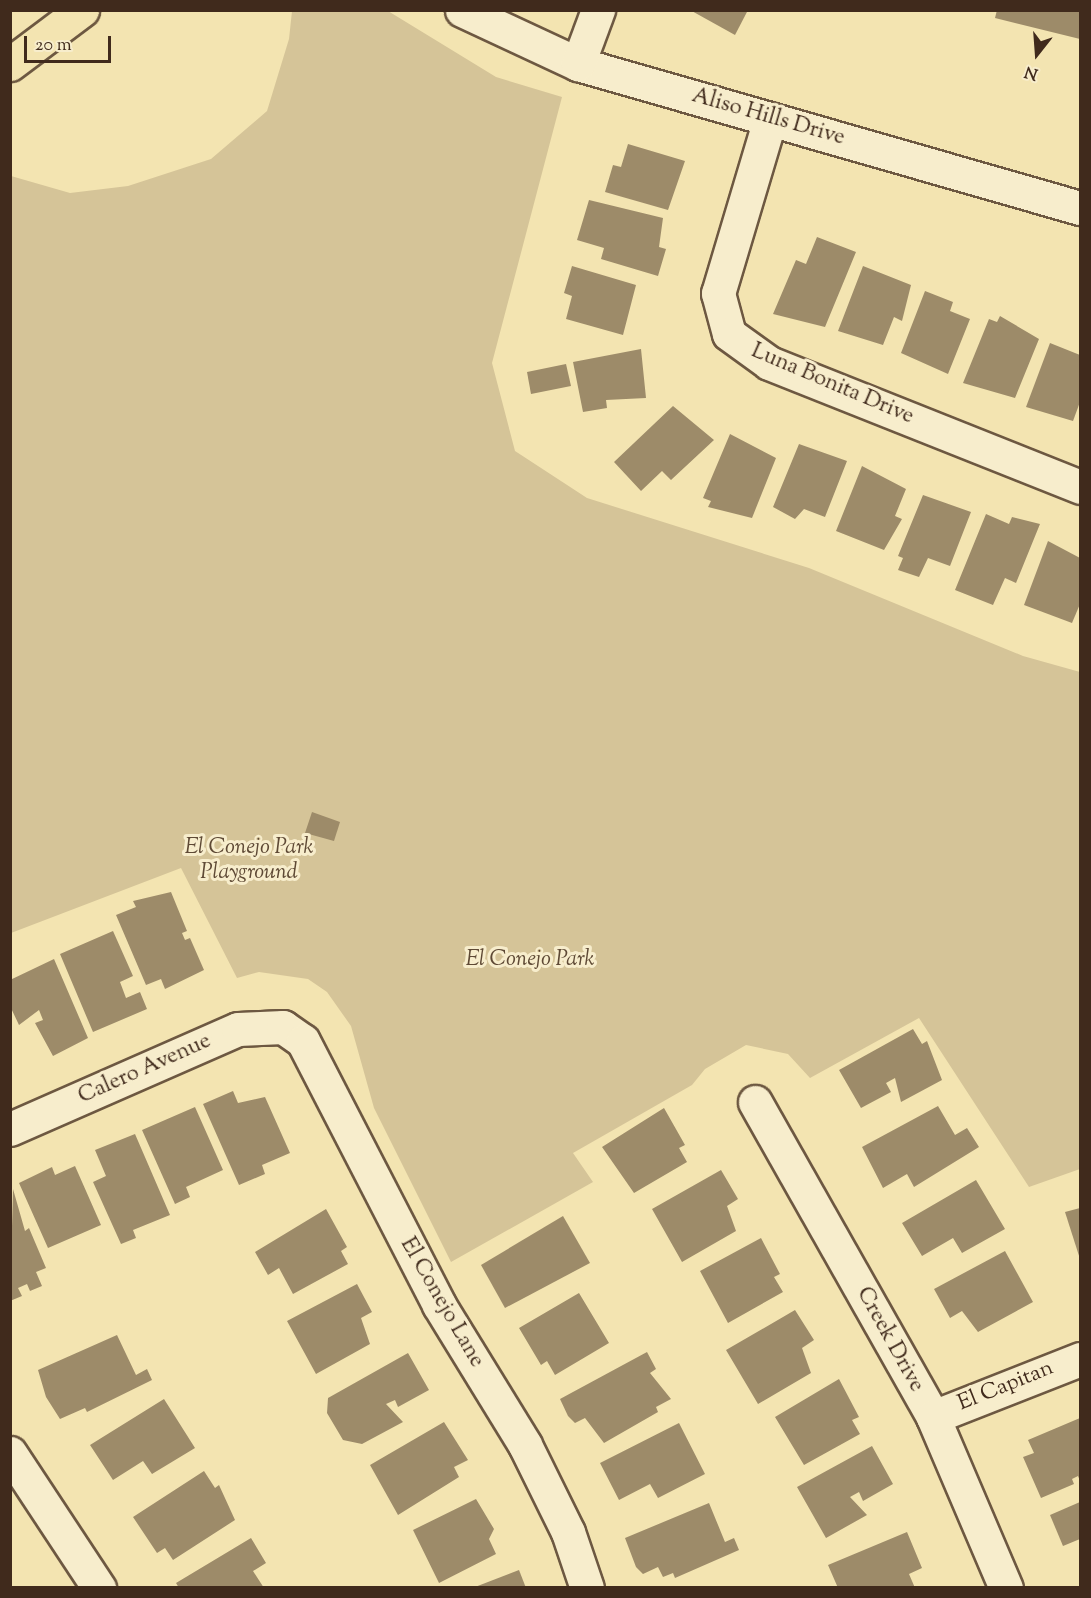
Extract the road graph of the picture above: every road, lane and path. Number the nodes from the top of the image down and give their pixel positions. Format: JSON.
{"nodes":[{"id":1,"x":82,"y":10,"type":"edge"},
{"id":2,"x":462,"y":10,"type":"edge"},
{"id":3,"x":597,"y":10,"type":"edge"},
{"id":4,"x":10,"y":64,"type":"edge"},
{"id":5,"x":578,"y":64,"type":"junction"},
{"id":6,"x":770,"y":119,"type":"junction"},
{"id":7,"x":1080,"y":208,"type":"edge"},
{"id":8,"x":1080,"y":487,"type":"edge"},
{"id":9,"x":283,"y":1027,"type":"joint"},
{"id":10,"x":755,"y":1102,"type":"dead end"},
{"id":11,"x":10,"y":1129,"type":"edge"},
{"id":12,"x":1080,"y":1359,"type":"edge"},
{"id":13,"x":933,"y":1417,"type":"junction"},
{"id":14,"x":10,"y":1453,"type":"edge"},
{"id":15,"x":99,"y":1587,"type":"edge"},
{"id":16,"x":587,"y":1587,"type":"edge"},
{"id":17,"x":1006,"y":1587,"type":"edge"}],
"edges":[{"from":1,"to":4,"type":"main road"},
{"from":2,"to":5,"type":"street","name":"Aliso Hills Drive"},
{"from":3,"to":5,"type":"street"},
{"from":5,"to":6,"type":"street","name":"Aliso Hills Drive"},
{"from":6,"to":7,"type":"street","name":"Aliso Hills Drive"},
{"from":6,"to":8,"type":"street","name":"Luna Bonita Drive"},
{"from":9,"to":11,"type":"street","name":"Calero Avenue"},
{"from":9,"to":16,"type":"street","name":"El Conejo Lane"},
{"from":10,"to":13,"type":"street","name":"Creek Drive"},
{"from":12,"to":13,"type":"street","name":"El Capitan"},
{"from":13,"to":17,"type":"street","name":"Creek Drive"},
{"from":14,"to":15,"type":"street"}]}
